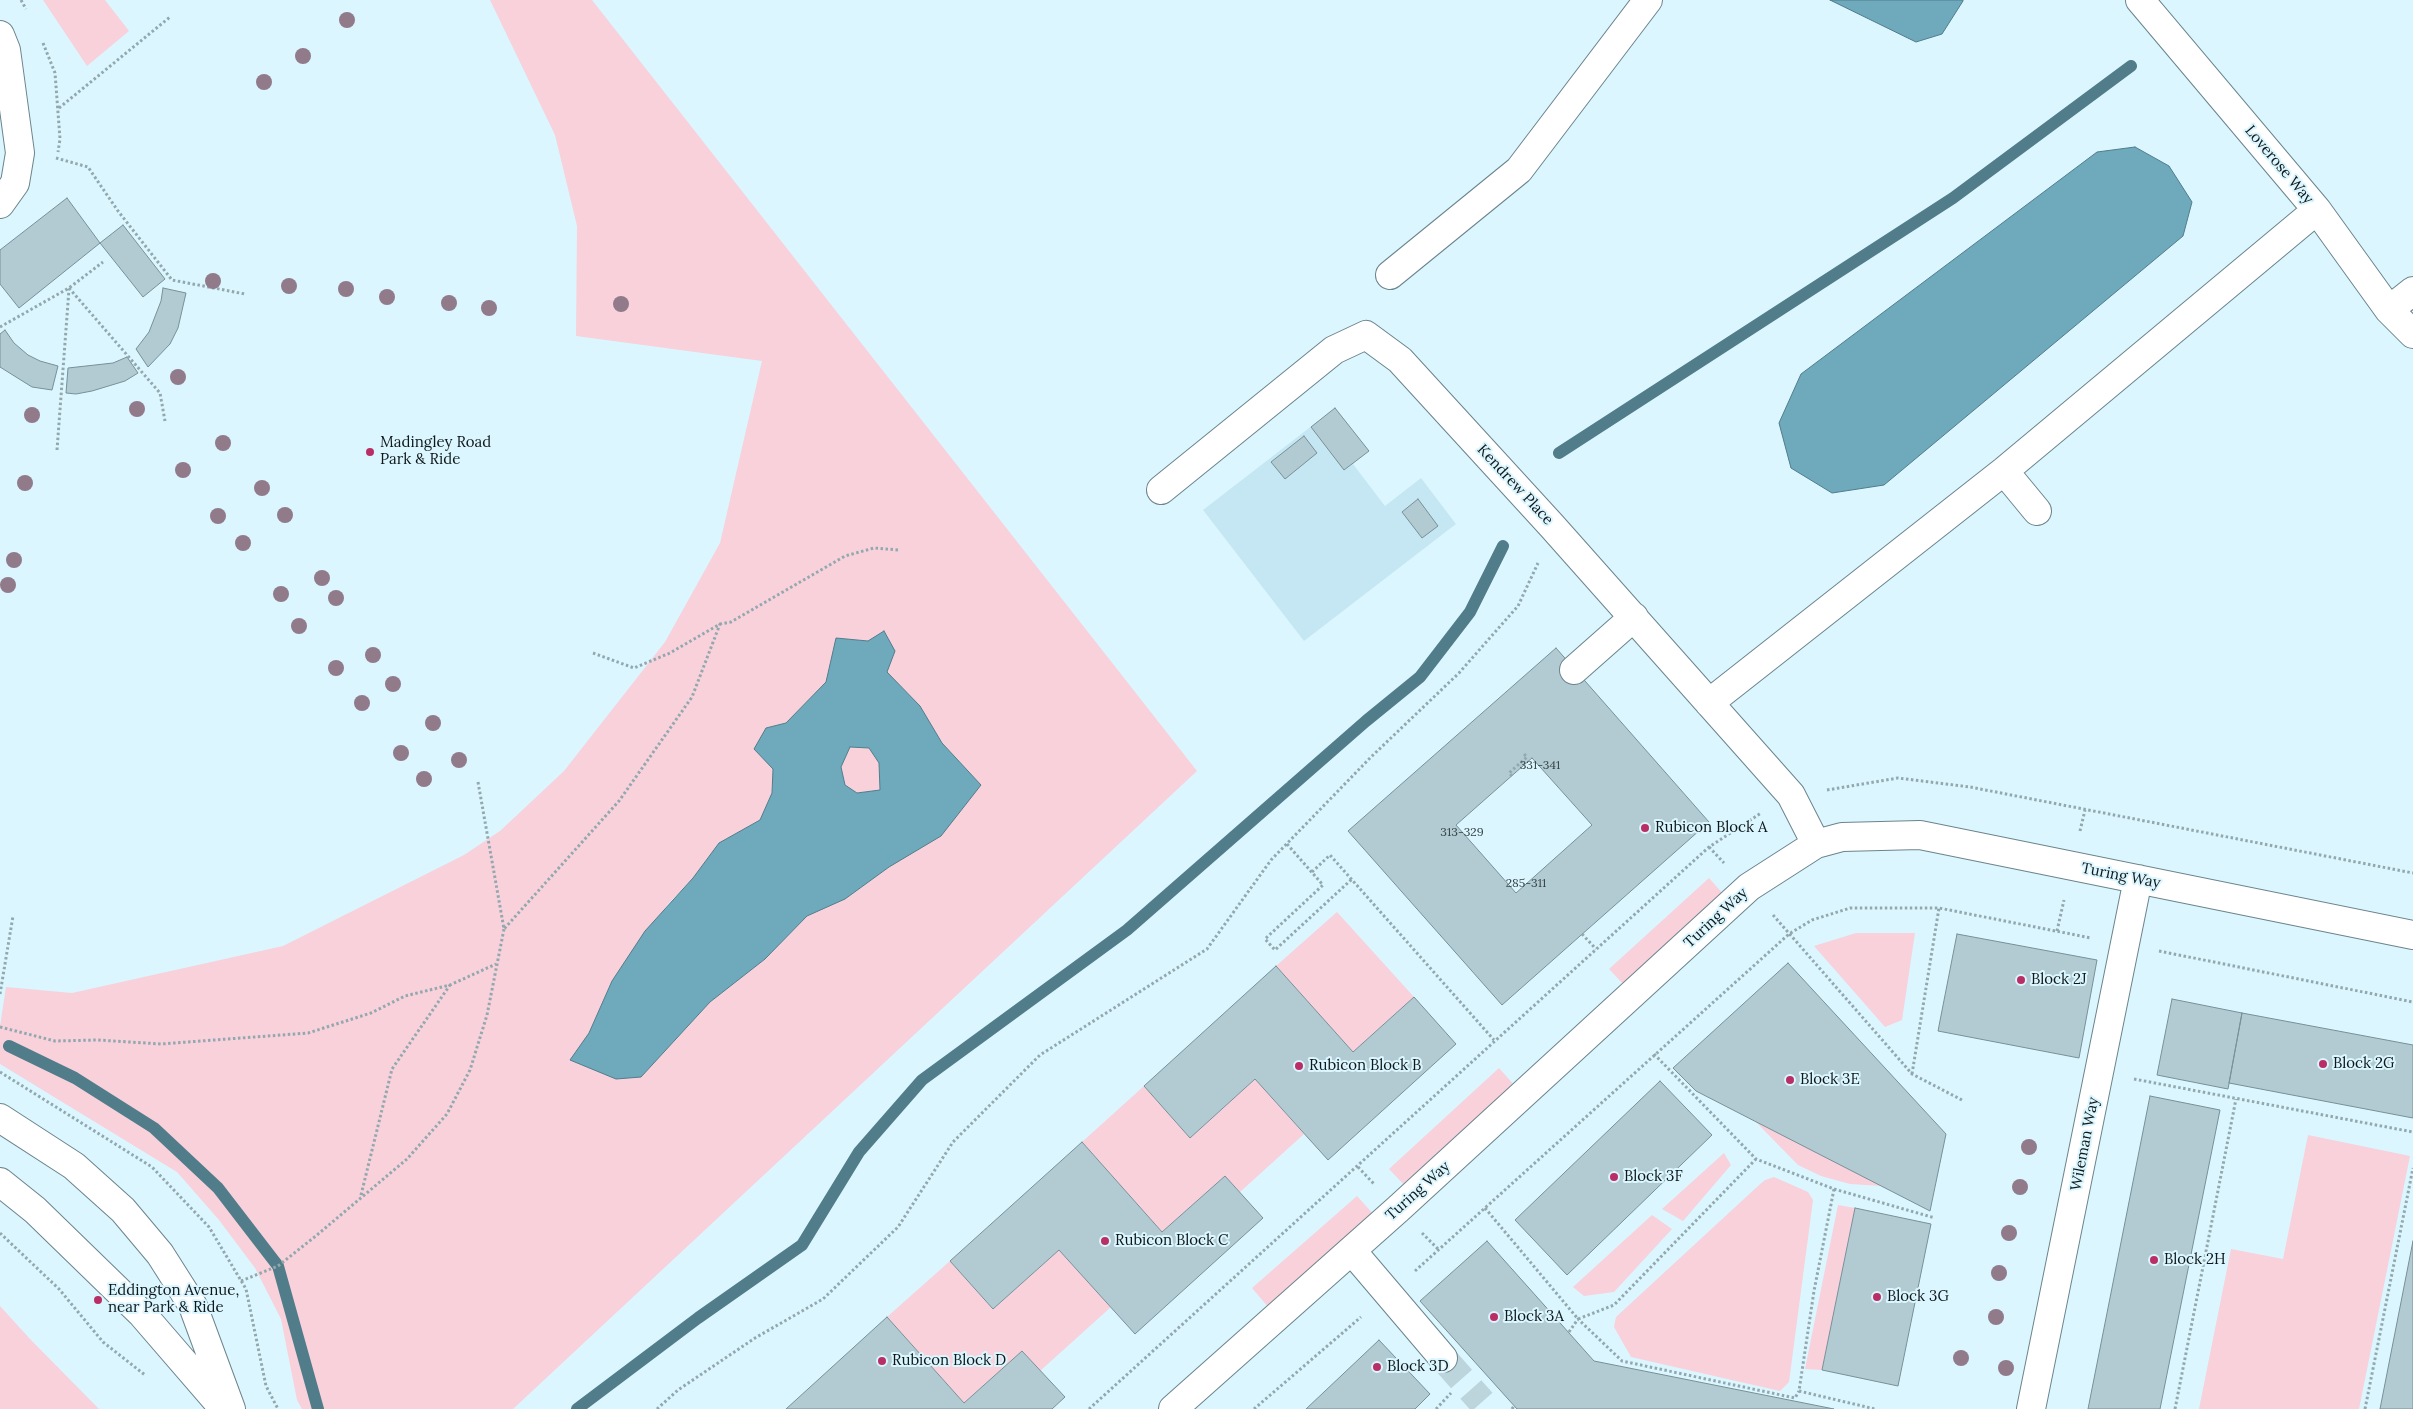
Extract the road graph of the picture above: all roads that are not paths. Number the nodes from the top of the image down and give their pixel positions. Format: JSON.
{"nodes":[{"id":1,"x":1648,"y":0,"type":"edge"},
{"id":2,"x":2140,"y":0,"type":"edge"},
{"id":3,"x":0,"y":36,"type":"edge"},
{"id":4,"x":0,"y":204,"type":"edge"},
{"id":5,"x":2317,"y":210,"type":"junction"},
{"id":6,"x":1390,"y":275,"type":"dead end"},
{"id":7,"x":2413,"y":291,"type":"edge"},
{"id":8,"x":2389,"y":310,"type":"junction"},
{"id":9,"x":2413,"y":334,"type":"edge"},
{"id":10,"x":2004,"y":471,"type":"junction"},
{"id":11,"x":1161,"y":490,"type":"dead end"},
{"id":12,"x":2037,"y":511,"type":"dead end"},
{"id":13,"x":1634,"y":617,"type":"junction"},
{"id":14,"x":1574,"y":670,"type":"dead end"},
{"id":15,"x":1710,"y":703,"type":"junction"},
{"id":16,"x":1816,"y":844,"type":"junction"},
{"id":17,"x":2138,"y":879,"type":"junction"},
{"id":18,"x":2413,"y":935,"type":"edge"},
{"id":19,"x":0,"y":1118,"type":"edge"},
{"id":20,"x":0,"y":1182,"type":"edge"},
{"id":21,"x":1352,"y":1251,"type":"junction"},
{"id":22,"x":1443,"y":1358,"type":"tunnel mouth"},
{"id":23,"x":224,"y":1409,"type":"edge"},
{"id":24,"x":231,"y":1409,"type":"edge"},
{"id":25,"x":1173,"y":1409,"type":"edge"},
{"id":26,"x":2031,"y":1409,"type":"edge"}],
"edges":[{"from":1,"to":6,"type":"street"},
{"from":2,"to":5,"type":"street","name":"Loverose Way"},
{"from":3,"to":4,"type":"street"},
{"from":5,"to":8,"type":"street","name":"Loverose Way"},
{"from":5,"to":10,"type":"street"},
{"from":7,"to":8,"type":"street"},
{"from":8,"to":9,"type":"street","name":"Loverose Way"},
{"from":10,"to":12,"type":"street"},
{"from":10,"to":15,"type":"street"},
{"from":11,"to":13,"type":"street","name":"Kendrew Place"},
{"from":13,"to":14,"type":"street"},
{"from":13,"to":15,"type":"street","name":"Kendrew Place"},
{"from":15,"to":16,"type":"street","name":"Kendrew Place"},
{"from":16,"to":17,"type":"street","name":"Turing Way"},
{"from":16,"to":21,"type":"street","name":"Turing Way"},
{"from":17,"to":18,"type":"street","name":"Turing Way"},
{"from":17,"to":26,"type":"street","name":"Wileman Way"},
{"from":19,"to":24,"type":"street"},
{"from":20,"to":23,"type":"street"},
{"from":21,"to":22,"type":"street"},
{"from":21,"to":25,"type":"street","name":"Turing Way"}]}
